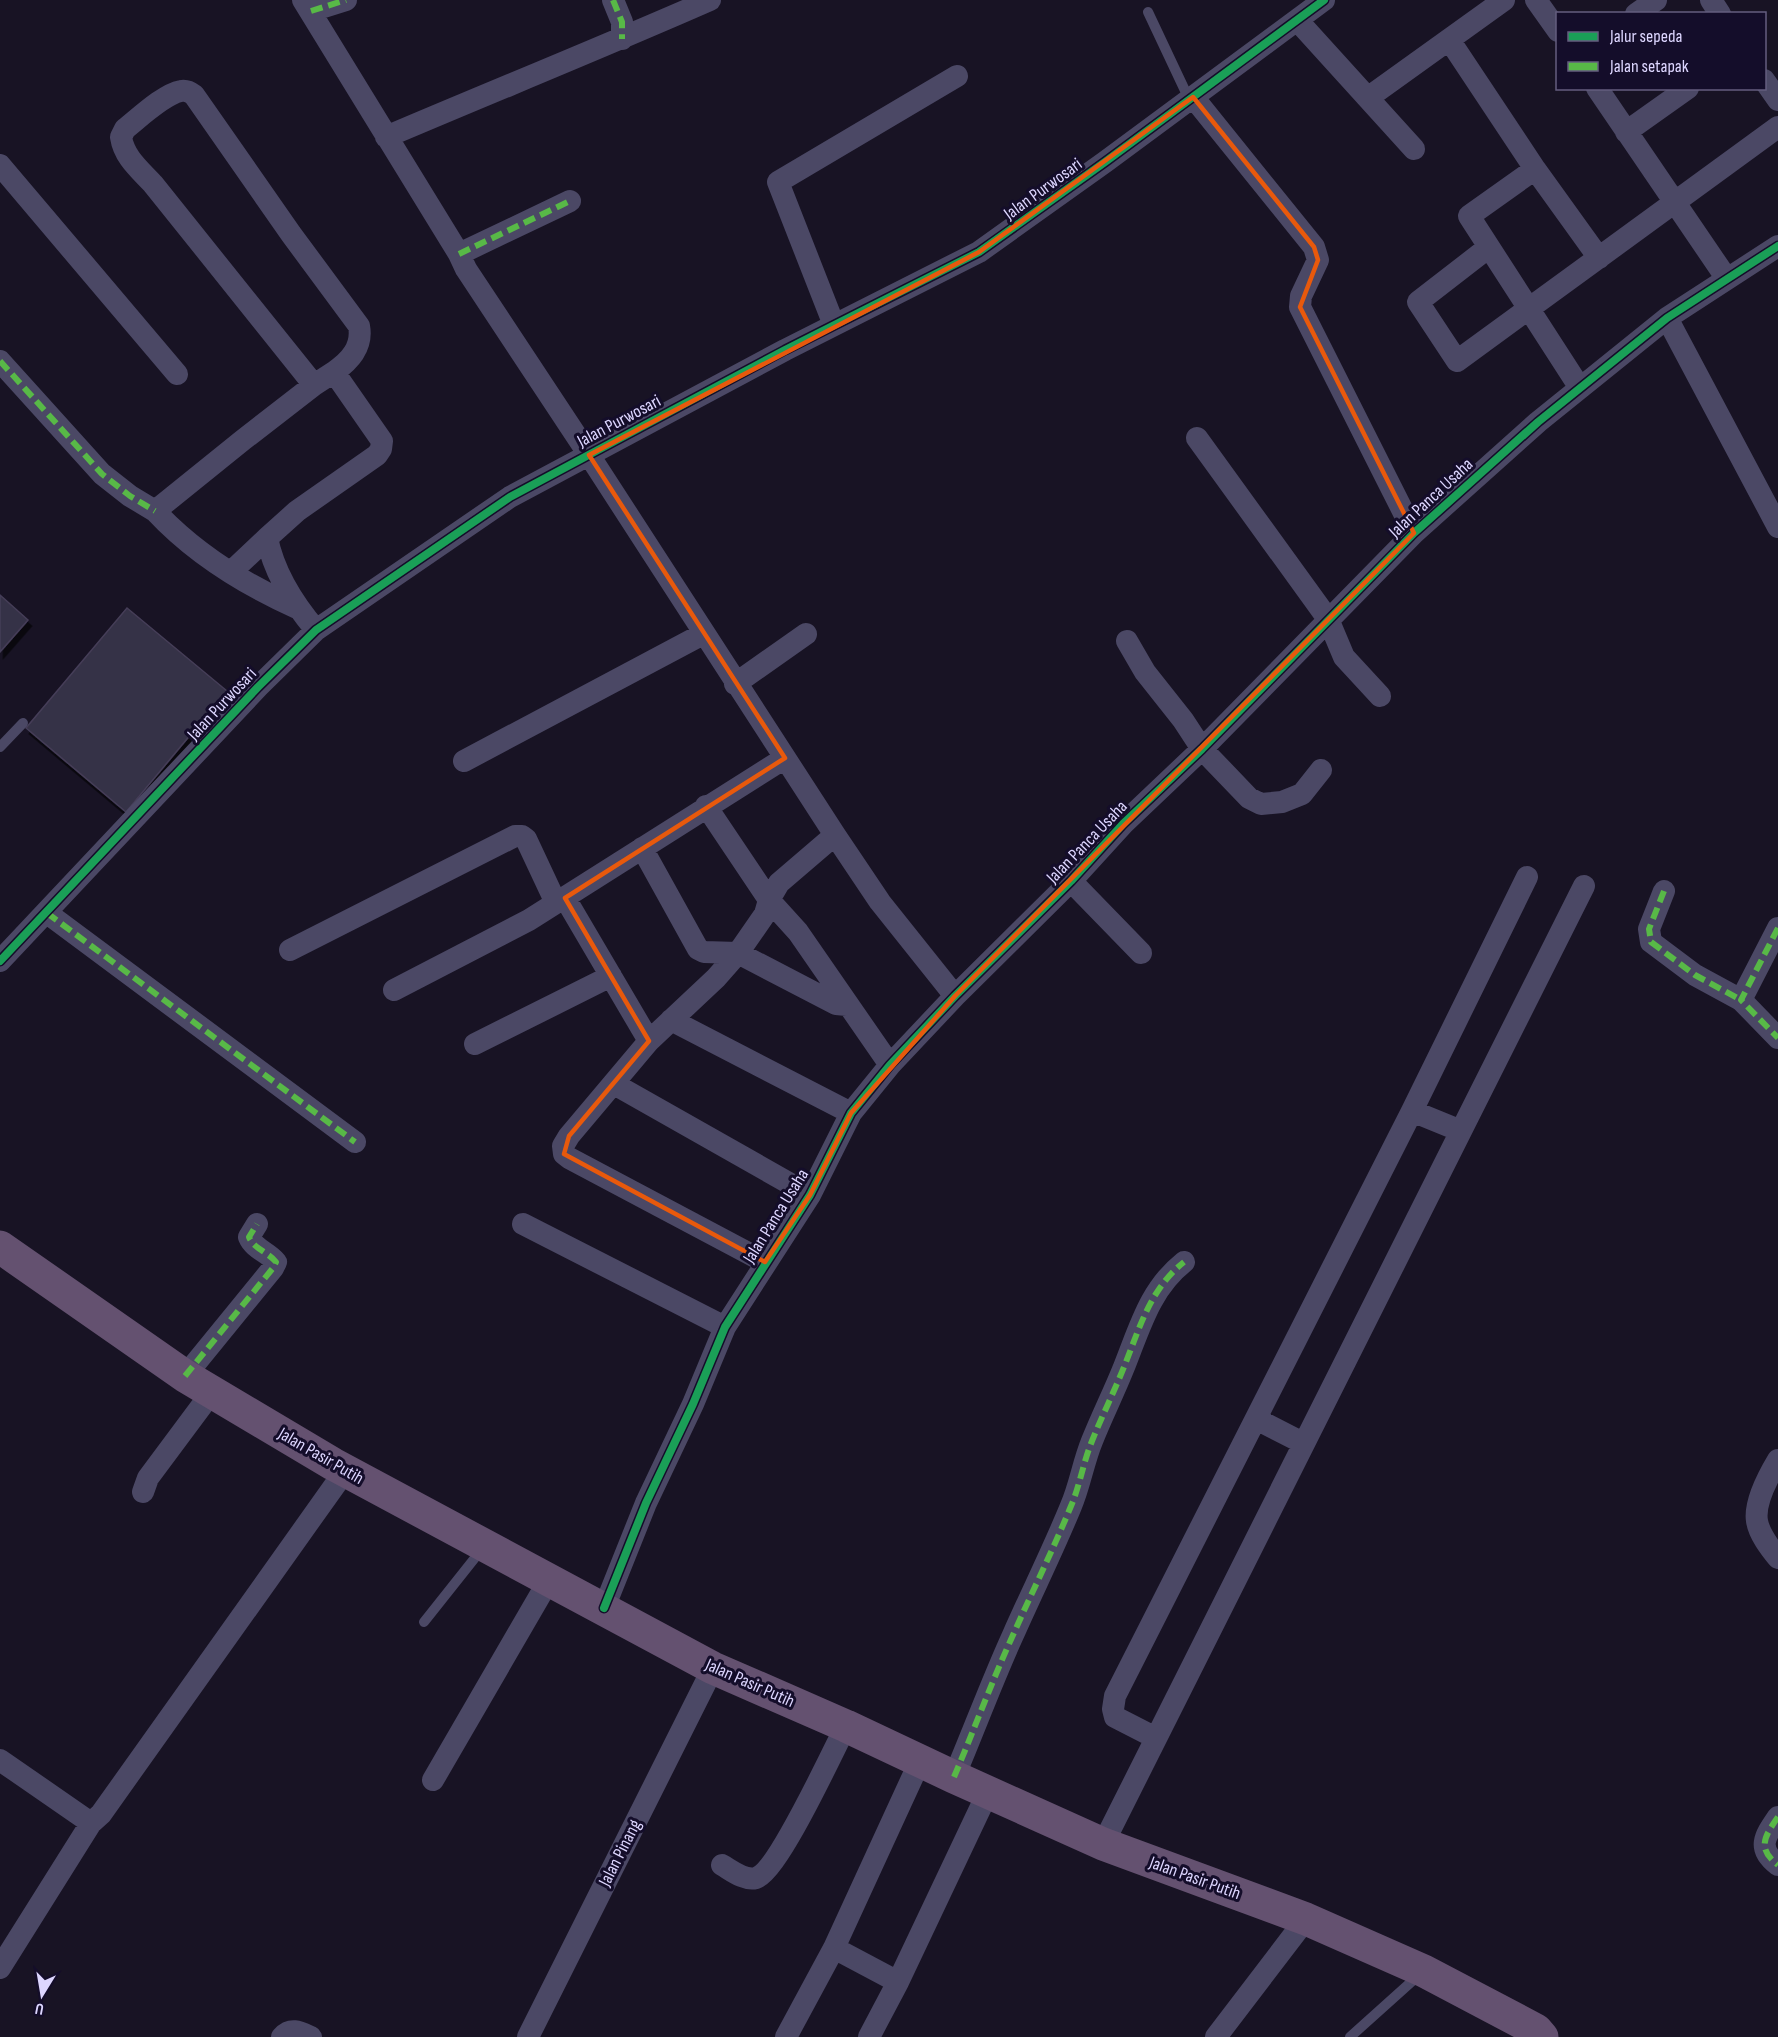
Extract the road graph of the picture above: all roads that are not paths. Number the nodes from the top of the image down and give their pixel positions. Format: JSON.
{"nodes":[{"id":1,"x":346,"y":0,"type":"edge"},
{"id":2,"x":613,"y":0,"type":"edge"},
{"id":3,"x":710,"y":0,"type":"edge"},
{"id":4,"x":1324,"y":0,"type":"edge"},
{"id":5,"x":1504,"y":0,"type":"edge"},
{"id":6,"x":1536,"y":0,"type":"edge"},
{"id":7,"x":1656,"y":0,"type":"edge"},
{"id":8,"x":307,"y":6,"type":"edge"},
{"id":9,"x":1148,"y":12,"type":"dead end"},
{"id":10,"x":1639,"y":12,"type":"edge"},
{"id":11,"x":1297,"y":20,"type":"junction"},
{"id":12,"x":1556,"y":30,"type":"edge"},
{"id":13,"x":622,"y":39,"type":"junction"},
{"id":14,"x":1450,"y":41,"type":"junction"},
{"id":15,"x":957,"y":76,"type":"dead end"},
{"id":16,"x":1598,"y":90,"type":"edge"},
{"id":17,"x":1685,"y":90,"type":"edge"},
{"id":18,"x":1191,"y":98,"type":"junction"},
{"id":19,"x":1369,"y":98,"type":"junction"},
{"id":20,"x":1778,"y":127,"type":"edge"},
{"id":21,"x":1626,"y":132,"type":"junction"},
{"id":22,"x":386,"y":137,"type":"junction"},
{"id":23,"x":1414,"y":149,"type":"dead end"},
{"id":24,"x":0,"y":165,"type":"edge"},
{"id":25,"x":1535,"y":169,"type":"junction"},
{"id":26,"x":570,"y":201,"type":"dead end"},
{"id":27,"x":1675,"y":202,"type":"junction"},
{"id":28,"x":1489,"y":247,"type":"junction"},
{"id":29,"x":1776,"y":252,"type":"edge"},
{"id":30,"x":459,"y":254,"type":"junction"},
{"id":31,"x":1599,"y":258,"type":"junction"},
{"id":32,"x":1727,"y":279,"type":"junction"},
{"id":33,"x":1529,"y":310,"type":"junction"},
{"id":34,"x":1667,"y":318,"type":"junction"},
{"id":35,"x":834,"y":326,"type":"junction"},
{"id":36,"x":0,"y":361,"type":"edge"},
{"id":37,"x":334,"y":372,"type":"junction"},
{"id":38,"x":177,"y":374,"type":"dead end"},
{"id":39,"x":314,"y":385,"type":"junction"},
{"id":40,"x":1580,"y":388,"type":"junction"},
{"id":41,"x":1197,"y":438,"type":"dead end"},
{"id":42,"x":589,"y":454,"type":"junction"},
{"id":43,"x":155,"y":511,"type":"junction"},
{"id":44,"x":1778,"y":527,"type":"edge"},
{"id":45,"x":1414,"y":534,"type":"junction"},
{"id":46,"x":267,"y":538,"type":"junction"},
{"id":47,"x":231,"y":572,"type":"junction"},
{"id":48,"x":297,"y":608,"type":"junction"},
{"id":49,"x":1328,"y":619,"type":"junction"},
{"id":50,"x":316,"y":630,"type":"junction"},
{"id":51,"x":703,"y":634,"type":"junction"},
{"id":52,"x":806,"y":634,"type":"dead end"},
{"id":53,"x":1127,"y":642,"type":"dead end"},
{"id":54,"x":735,"y":684,"type":"junction"},
{"id":55,"x":1380,"y":696,"type":"dead end"},
{"id":56,"x":23,"y":723,"type":"dead end"},
{"id":57,"x":0,"y":747,"type":"edge"},
{"id":58,"x":1202,"y":749,"type":"junction"},
{"id":59,"x":784,"y":758,"type":"junction"},
{"id":60,"x":464,"y":761,"type":"dead end"},
{"id":61,"x":1321,"y":770,"type":"dead end"},
{"id":62,"x":706,"y":806,"type":"junction"},
{"id":63,"x":835,"y":835,"type":"junction"},
{"id":64,"x":642,"y":848,"type":"junction"},
{"id":65,"x":1527,"y":876,"type":"dead end"},
{"id":66,"x":1071,"y":881,"type":"junction"},
{"id":67,"x":1584,"y":886,"type":"dead end"},
{"id":68,"x":1664,"y":891,"type":"dead end"},
{"id":69,"x":561,"y":900,"type":"junction"},
{"id":70,"x":769,"y":900,"type":"junction"},
{"id":71,"x":47,"y":913,"type":"junction"},
{"id":72,"x":1778,"y":928,"type":"edge"},
{"id":73,"x":290,"y":950,"type":"dead end"},
{"id":74,"x":1141,"y":952,"type":"dead end"},
{"id":75,"x":738,"y":953,"type":"junction"},
{"id":76,"x":817,"y":960,"type":"junction"},
{"id":77,"x":0,"y":961,"type":"edge"},
{"id":78,"x":611,"y":975,"type":"junction"},
{"id":79,"x":793,"y":983,"type":"junction"},
{"id":80,"x":394,"y":990,"type":"dead end"},
{"id":81,"x":955,"y":996,"type":"junction"},
{"id":82,"x":1741,"y":1000,"type":"junction"},
{"id":83,"x":847,"y":1005,"type":"junction"},
{"id":84,"x":671,"y":1020,"type":"junction"},
{"id":85,"x":1778,"y":1038,"type":"edge"},
{"id":86,"x":649,"y":1041,"type":"junction"},
{"id":87,"x":474,"y":1044,"type":"dead end"},
{"id":88,"x":890,"y":1065,"type":"junction"},
{"id":89,"x":614,"y":1084,"type":"junction"},
{"id":90,"x":1412,"y":1111,"type":"junction"},
{"id":91,"x":851,"y":1113,"type":"junction"},
{"id":92,"x":1461,"y":1131,"type":"junction"},
{"id":93,"x":355,"y":1142,"type":"dead end"},
{"id":94,"x":810,"y":1195,"type":"junction"},
{"id":95,"x":257,"y":1224,"type":"dead end"},
{"id":96,"x":523,"y":1224,"type":"dead end"},
{"id":97,"x":0,"y":1247,"type":"edge"},
{"id":98,"x":765,"y":1262,"type":"junction"},
{"id":99,"x":1184,"y":1262,"type":"dead end"},
{"id":100,"x":725,"y":1327,"type":"junction"},
{"id":101,"x":199,"y":1384,"type":"junction"},
{"id":102,"x":1256,"y":1419,"type":"junction"},
{"id":103,"x":1303,"y":1443,"type":"junction"},
{"id":104,"x":1778,"y":1460,"type":"edge"},
{"id":105,"x":345,"y":1471,"type":"junction"},
{"id":106,"x":143,"y":1491,"type":"dead end"},
{"id":107,"x":484,"y":1546,"type":"junction"},
{"id":108,"x":1778,"y":1558,"type":"edge"},
{"id":109,"x":549,"y":1580,"type":"junction"},
{"id":110,"x":604,"y":1608,"type":"junction"},
{"id":111,"x":424,"y":1622,"type":"dead end"},
{"id":112,"x":713,"y":1668,"type":"junction"},
{"id":113,"x":846,"y":1726,"type":"junction"},
{"id":114,"x":1156,"y":1738,"type":"junction"},
{"id":115,"x":0,"y":1760,"type":"edge"},
{"id":116,"x":920,"y":1761,"type":"junction"},
{"id":117,"x":954,"y":1777,"type":"junction"},
{"id":118,"x":433,"y":1780,"type":"dead end"},
{"id":119,"x":988,"y":1792,"type":"junction"},
{"id":120,"x":1778,"y":1817,"type":"edge"},
{"id":121,"x":91,"y":1823,"type":"junction"},
{"id":122,"x":1103,"y":1844,"type":"junction"},
{"id":123,"x":722,"y":1865,"type":"dead end"},
{"id":124,"x":1778,"y":1865,"type":"edge"},
{"id":125,"x":1306,"y":1919,"type":"junction"},
{"id":126,"x":834,"y":1948,"type":"junction"},
{"id":127,"x":0,"y":1968,"type":"edge"},
{"id":128,"x":1424,"y":1971,"type":"junction"},
{"id":129,"x":897,"y":1982,"type":"junction"},
{"id":130,"x":282,"y":2037,"type":"edge"},
{"id":131,"x":311,"y":2037,"type":"edge"},
{"id":132,"x":528,"y":2037,"type":"edge"},
{"id":133,"x":786,"y":2037,"type":"edge"},
{"id":134,"x":869,"y":2037,"type":"edge"},
{"id":135,"x":1216,"y":2037,"type":"edge"},
{"id":136,"x":1350,"y":2037,"type":"edge"},
{"id":137,"x":1542,"y":2037,"type":"edge"}],
"edges":[{"from":1,"to":8,"type":"street"},
{"from":2,"to":13,"type":"street"},
{"from":3,"to":13,"type":"street"},
{"from":4,"to":11,"type":"street","name":"Jalan Purwosari"},
{"from":5,"to":14,"type":"street"},
{"from":6,"to":12,"type":"street"},
{"from":7,"to":10,"type":"street"},
{"from":8,"to":22,"type":"street"},
{"from":9,"to":18,"type":"lane"},
{"from":11,"to":18,"type":"street","name":"Jalan Purwosari"},
{"from":11,"to":19,"type":"street"},
{"from":13,"to":22,"type":"street"},
{"from":14,"to":19,"type":"street"},
{"from":14,"to":25,"type":"street"},
{"from":15,"to":35,"type":"street"},
{"from":16,"to":21,"type":"street"},
{"from":17,"to":21,"type":"street"},
{"from":18,"to":35,"type":"street","name":"Jalan Purwosari"},
{"from":18,"to":45,"type":"street"},
{"from":19,"to":23,"type":"street"},
{"from":20,"to":27,"type":"street"},
{"from":21,"to":27,"type":"street"},
{"from":22,"to":30,"type":"street"},
{"from":24,"to":38,"type":"street"},
{"from":25,"to":28,"type":"street"},
{"from":25,"to":31,"type":"street"},
{"from":26,"to":30,"type":"street"},
{"from":27,"to":31,"type":"street"},
{"from":27,"to":32,"type":"street"},
{"from":28,"to":33,"type":"street"},
{"from":28,"to":33,"type":"street"},
{"from":29,"to":32,"type":"street","name":"Jalan Panca Usaha"},
{"from":30,"to":42,"type":"street"},
{"from":31,"to":33,"type":"street"},
{"from":32,"to":34,"type":"street","name":"Jalan Panca Usaha"},
{"from":33,"to":40,"type":"street"},
{"from":34,"to":40,"type":"street","name":"Jalan Panca Usaha"},
{"from":34,"to":44,"type":"street"},
{"from":35,"to":42,"type":"street","name":"Jalan Purwosari"},
{"from":36,"to":43,"type":"street"},
{"from":37,"to":39,"type":"street"},
{"from":37,"to":39,"type":"street"},
{"from":37,"to":46,"type":"street"},
{"from":39,"to":43,"type":"street"},
{"from":40,"to":45,"type":"street","name":"Jalan Panca Usaha"},
{"from":41,"to":49,"type":"street"},
{"from":42,"to":50,"type":"street","name":"Jalan Purwosari"},
{"from":42,"to":51,"type":"street"},
{"from":43,"to":47,"type":"street"},
{"from":45,"to":49,"type":"street","name":"Jalan Panca Usaha"},
{"from":46,"to":47,"type":"street"},
{"from":46,"to":48,"type":"street"},
{"from":47,"to":48,"type":"street"},
{"from":48,"to":50,"type":"street"},
{"from":49,"to":55,"type":"street"},
{"from":49,"to":58,"type":"street","name":"Jalan Panca Usaha"},
{"from":50,"to":71,"type":"street","name":"Jalan Purwosari"},
{"from":51,"to":54,"type":"street"},
{"from":51,"to":60,"type":"street"},
{"from":52,"to":54,"type":"street"},
{"from":53,"to":58,"type":"street"},
{"from":54,"to":59,"type":"street"},
{"from":56,"to":57,"type":"lane"},
{"from":58,"to":61,"type":"street"},
{"from":58,"to":66,"type":"street","name":"Jalan Panca Usaha"},
{"from":59,"to":62,"type":"street"},
{"from":59,"to":63,"type":"street"},
{"from":62,"to":64,"type":"street"},
{"from":62,"to":70,"type":"street"},
{"from":63,"to":70,"type":"street"},
{"from":63,"to":81,"type":"street"},
{"from":64,"to":69,"type":"street"},
{"from":64,"to":75,"type":"street"},
{"from":65,"to":90,"type":"street"},
{"from":66,"to":74,"type":"street"},
{"from":66,"to":81,"type":"street","name":"Jalan Panca Usaha"},
{"from":67,"to":92,"type":"street"},
{"from":68,"to":82,"type":"street"},
{"from":69,"to":73,"type":"street"},
{"from":69,"to":78,"type":"street"},
{"from":69,"to":80,"type":"street"},
{"from":70,"to":75,"type":"street"},
{"from":70,"to":76,"type":"street"},
{"from":71,"to":77,"type":"street","name":"Jalan Purwosari"},
{"from":71,"to":93,"type":"street"},
{"from":72,"to":82,"type":"street"},
{"from":75,"to":79,"type":"street"},
{"from":75,"to":84,"type":"street"},
{"from":76,"to":79,"type":"street"},
{"from":76,"to":83,"type":"street"},
{"from":78,"to":86,"type":"street"},
{"from":78,"to":87,"type":"street"},
{"from":79,"to":83,"type":"street"},
{"from":81,"to":88,"type":"street","name":"Jalan Panca Usaha"},
{"from":82,"to":85,"type":"street"},
{"from":83,"to":88,"type":"street"},
{"from":84,"to":86,"type":"street"},
{"from":84,"to":91,"type":"street"},
{"from":86,"to":89,"type":"street"},
{"from":88,"to":91,"type":"street","name":"Jalan Panca Usaha"},
{"from":89,"to":94,"type":"street"},
{"from":89,"to":98,"type":"street"},
{"from":90,"to":92,"type":"street"},
{"from":90,"to":102,"type":"street"},
{"from":91,"to":94,"type":"street","name":"Jalan Panca Usaha"},
{"from":92,"to":103,"type":"street"},
{"from":94,"to":98,"type":"street","name":"Jalan Panca Usaha"},
{"from":95,"to":101,"type":"street"},
{"from":96,"to":100,"type":"street"},
{"from":97,"to":101,"type":"highway","name":"Jalan Pasir Putih"},
{"from":98,"to":100,"type":"street","name":"Jalan Panca Usaha"},
{"from":99,"to":117,"type":"street"},
{"from":100,"to":110,"type":"street","name":"Jalan Panca Usaha"},
{"from":101,"to":105,"type":"highway","name":"Jalan Pasir Putih"},
{"from":101,"to":106,"type":"street"},
{"from":102,"to":103,"type":"street"},
{"from":102,"to":114,"type":"street"},
{"from":103,"to":114,"type":"street"},
{"from":104,"to":108,"type":"street"},
{"from":105,"to":107,"type":"highway","name":"Jalan Pasir Putih"},
{"from":105,"to":121,"type":"street"},
{"from":107,"to":109,"type":"highway","name":"Jalan Pasir Putih"},
{"from":107,"to":111,"type":"lane"},
{"from":109,"to":110,"type":"highway","name":"Jalan Pasir Putih"},
{"from":109,"to":118,"type":"street"},
{"from":110,"to":112,"type":"highway","name":"Jalan Pasir Putih"},
{"from":112,"to":113,"type":"highway","name":"Jalan Pasir Putih"},
{"from":112,"to":132,"type":"street","name":"Jalan Pinang"},
{"from":113,"to":116,"type":"highway","name":"Jalan Pasir Putih"},
{"from":113,"to":123,"type":"street"},
{"from":114,"to":122,"type":"street"},
{"from":115,"to":121,"type":"street"},
{"from":116,"to":117,"type":"highway","name":"Jalan Pasir Putih"},
{"from":116,"to":126,"type":"street"},
{"from":117,"to":119,"type":"highway","name":"Jalan Pasir Putih"},
{"from":119,"to":122,"type":"highway","name":"Jalan Pasir Putih"},
{"from":119,"to":129,"type":"street"},
{"from":120,"to":124,"type":"street"},
{"from":121,"to":127,"type":"street"},
{"from":122,"to":125,"type":"highway","name":"Jalan Pasir Putih"},
{"from":125,"to":128,"type":"highway","name":"Jalan Pasir Putih"},
{"from":125,"to":135,"type":"street"},
{"from":126,"to":129,"type":"street"},
{"from":126,"to":133,"type":"street"},
{"from":128,"to":136,"type":"lane"},
{"from":128,"to":137,"type":"highway","name":"Jalan Pasir Putih"},
{"from":129,"to":134,"type":"street"},
{"from":130,"to":131,"type":"street"}]}
